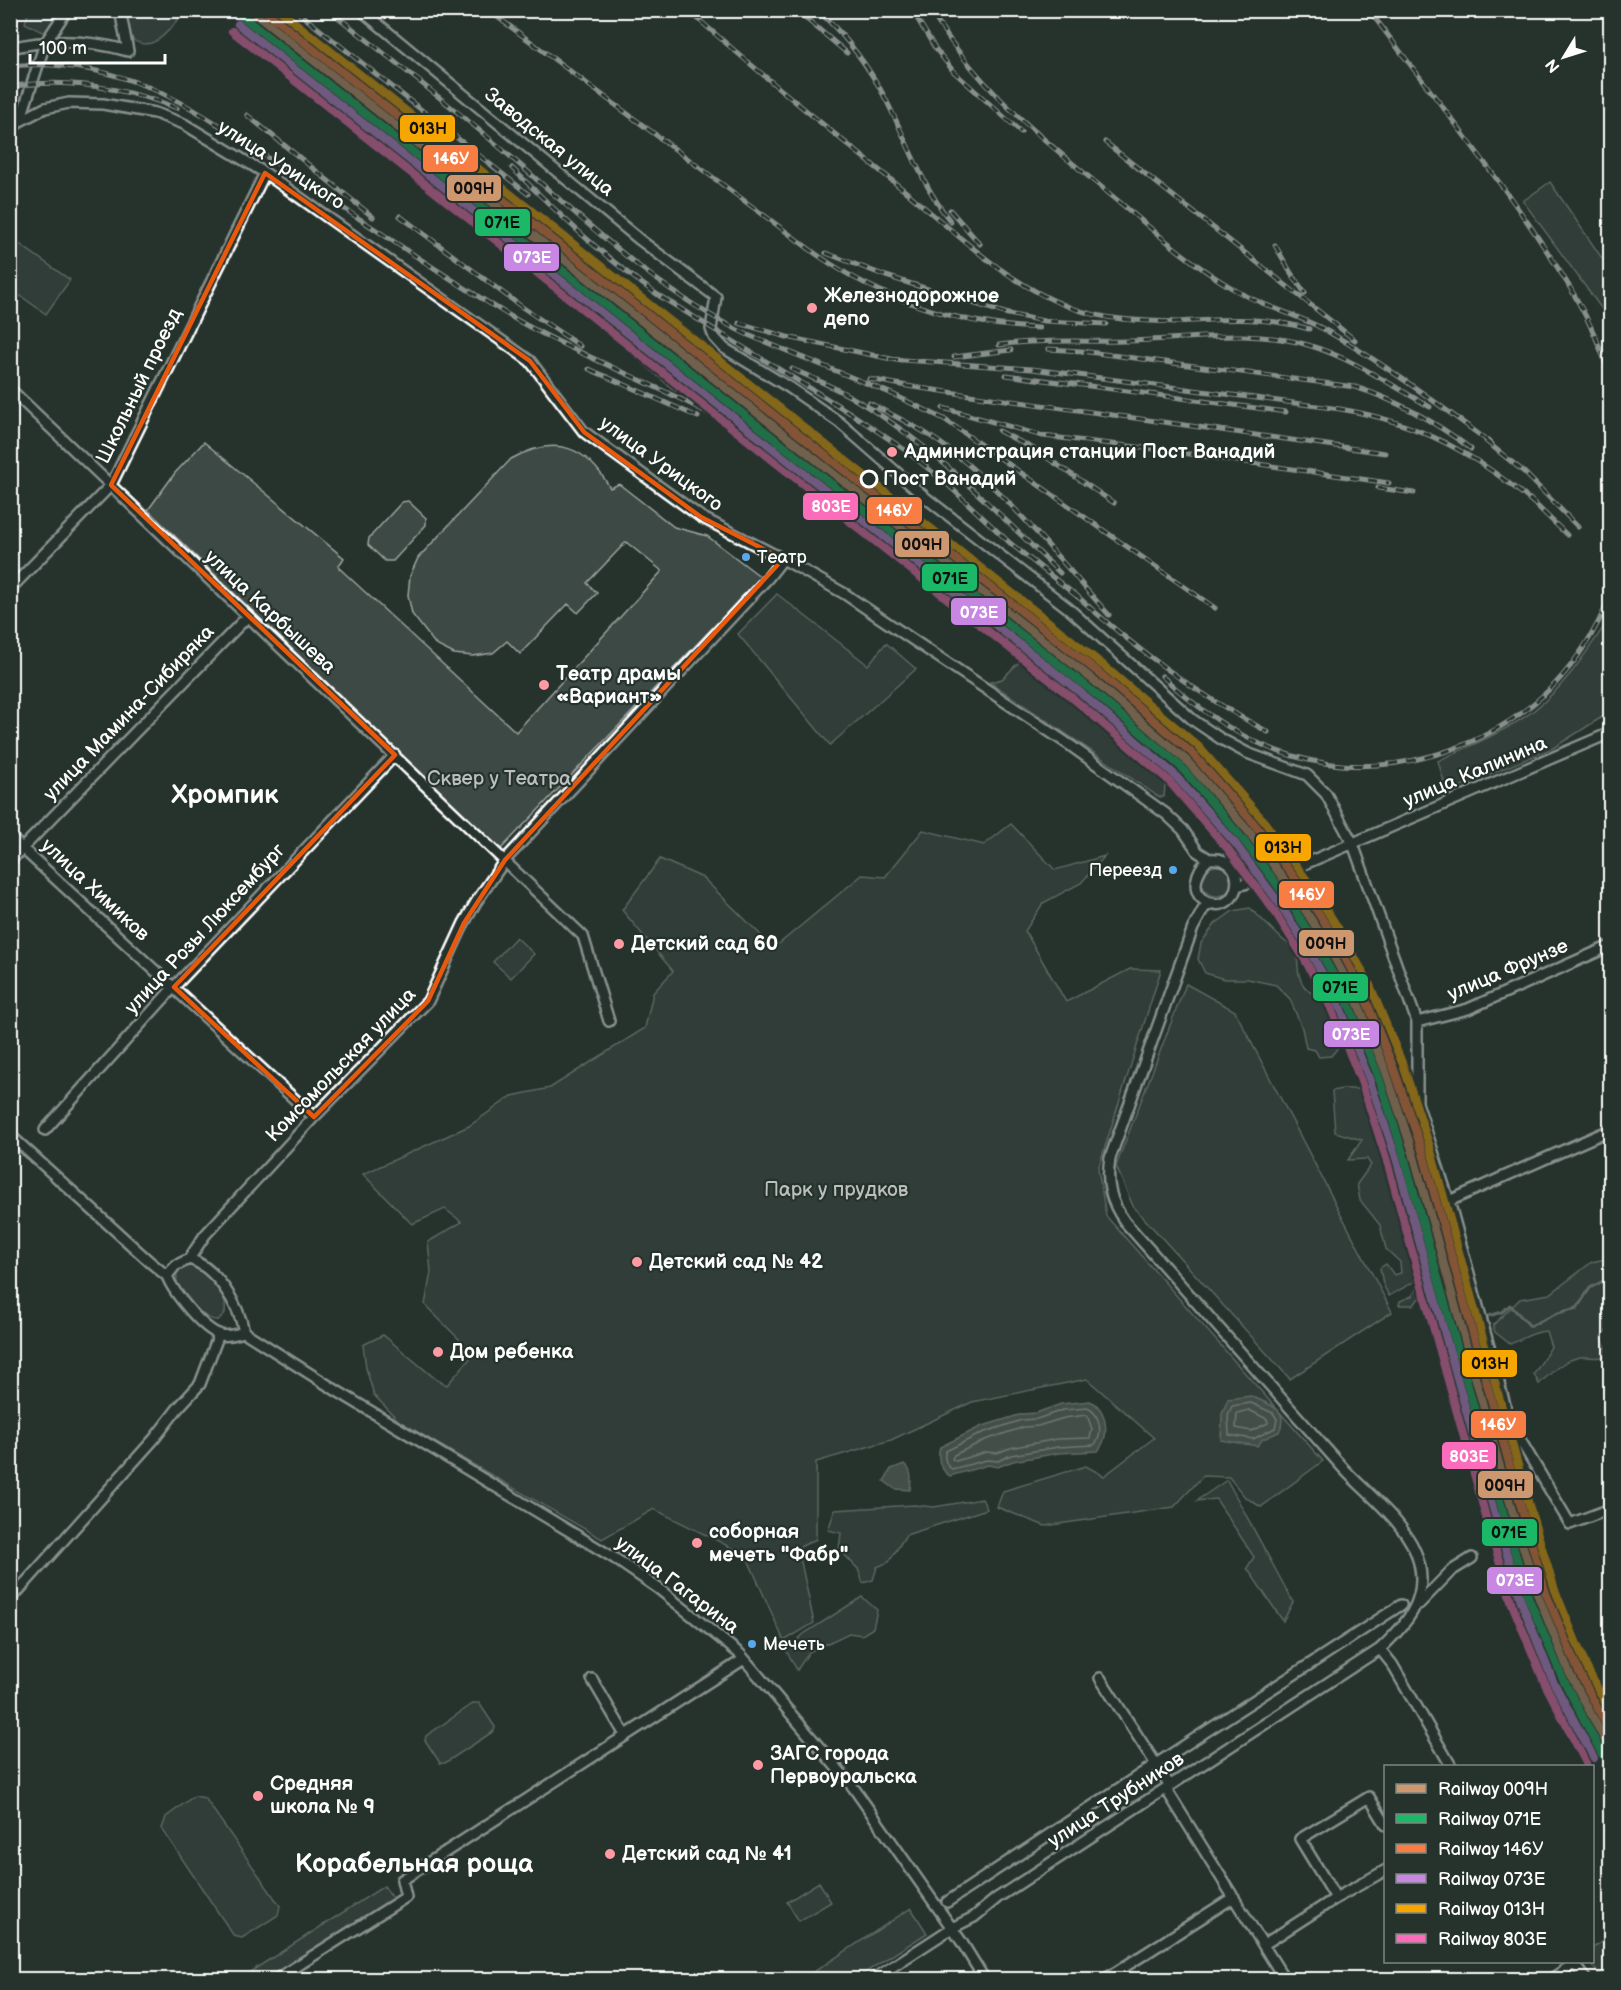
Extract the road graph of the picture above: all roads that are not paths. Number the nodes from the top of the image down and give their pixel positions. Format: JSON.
{"nodes":[{"id":1,"x":67,"y":10,"type":"edge"},
{"id":2,"x":120,"y":10,"type":"edge"},
{"id":3,"x":361,"y":10,"type":"edge"},
{"id":4,"x":45,"y":43,"type":"junction"},
{"id":5,"x":10,"y":48,"type":"edge"},
{"id":6,"x":15,"y":120,"type":"edge"},
{"id":7,"x":10,"y":131,"type":"edge"},
{"id":8,"x":266,"y":174,"type":"junction"},
{"id":9,"x":10,"y":389,"type":"edge"},
{"id":10,"x":111,"y":485,"type":"junction"},
{"id":11,"x":783,"y":559,"type":"junction"},
{"id":12,"x":10,"y":589,"type":"edge"},
{"id":13,"x":248,"y":616,"type":"junction"},
{"id":14,"x":1611,"y":733,"type":"edge"},
{"id":15,"x":395,"y":755,"type":"junction"},
{"id":16,"x":10,"y":837,"type":"edge"},
{"id":17,"x":1353,"y":844,"type":"junction"},
{"id":18,"x":23,"y":848,"type":"junction"},
{"id":19,"x":1198,"y":852,"type":"junction"},
{"id":20,"x":505,"y":860,"type":"junction"},
{"id":21,"x":1209,"y":860,"type":"junction"},
{"id":22,"x":10,"y":861,"type":"edge"},
{"id":23,"x":1200,"y":867,"type":"junction"},
{"id":24,"x":1237,"y":882,"type":"junction"},
{"id":25,"x":1206,"y":903,"type":"junction"},
{"id":26,"x":1611,"y":946,"type":"edge"},
{"id":27,"x":174,"y":987,"type":"junction"},
{"id":28,"x":609,"y":1021,"type":"dead end"},
{"id":29,"x":1417,"y":1022,"type":"junction"},
{"id":30,"x":314,"y":1117,"type":"junction"},
{"id":31,"x":45,"y":1130,"type":"dead end"},
{"id":32,"x":1611,"y":1130,"type":"edge"},
{"id":33,"x":10,"y":1135,"type":"edge"},
{"id":34,"x":1449,"y":1201,"type":"junction"},
{"id":35,"x":189,"y":1259,"type":"junction"},
{"id":36,"x":167,"y":1276,"type":"junction"},
{"id":37,"x":244,"y":1332,"type":"junction"},
{"id":38,"x":219,"y":1334,"type":"junction"},
{"id":39,"x":1611,"y":1509,"type":"edge"},
{"id":40,"x":1472,"y":1558,"type":"dead end"},
{"id":41,"x":10,"y":1600,"type":"edge"},
{"id":42,"x":1401,"y":1605,"type":"dead end"},
{"id":43,"x":1416,"y":1607,"type":"junction"},
{"id":44,"x":1380,"y":1648,"type":"junction"},
{"id":45,"x":744,"y":1659,"type":"junction"},
{"id":46,"x":1100,"y":1678,"type":"dead end"},
{"id":47,"x":592,"y":1679,"type":"dead end"},
{"id":48,"x":626,"y":1735,"type":"junction"},
{"id":49,"x":1156,"y":1764,"type":"junction"},
{"id":50,"x":1450,"y":1765,"type":"edge"},
{"id":51,"x":1168,"y":1787,"type":"junction"},
{"id":52,"x":1384,"y":1822,"type":"edge"},
{"id":53,"x":1384,"y":1871,"type":"edge"},
{"id":54,"x":1234,"y":1897,"type":"junction"},
{"id":55,"x":1336,"y":1898,"type":"junction"},
{"id":56,"x":947,"y":1902,"type":"dead end"},
{"id":57,"x":952,"y":1928,"type":"junction"},
{"id":58,"x":1263,"y":1945,"type":"junction"},
{"id":59,"x":1573,"y":1963,"type":"edge"},
{"id":60,"x":1575,"y":1963,"type":"edge"},
{"id":61,"x":275,"y":1980,"type":"edge"},
{"id":62,"x":872,"y":1980,"type":"edge"},
{"id":63,"x":985,"y":1980,"type":"edge"},
{"id":64,"x":1104,"y":1980,"type":"edge"},
{"id":65,"x":1284,"y":1980,"type":"edge"},
{"id":66,"x":1550,"y":1980,"type":"edge"},
{"id":67,"x":1586,"y":1980,"type":"edge"}],
"edges":[{"from":1,"to":4,"type":"street"},
{"from":2,"to":4,"type":"street"},
{"from":3,"to":17,"type":"street","name":"Заводская улица"},
{"from":4,"to":5,"type":"street"},
{"from":4,"to":6,"type":"street"},
{"from":6,"to":7,"type":"street","name":"улица Урицкого"},
{"from":6,"to":8,"type":"street","name":"улица Урицкого"},
{"from":8,"to":10,"type":"street","name":"Школьный проезд"},
{"from":8,"to":11,"type":"street","name":"улица Урицкого"},
{"from":9,"to":10,"type":"street","name":"улица Карбышева"},
{"from":10,"to":12,"type":"street","name":"Школьный проезд"},
{"from":10,"to":13,"type":"street","name":"улица Карбышева"},
{"from":11,"to":19,"type":"street","name":"улица Урицкого"},
{"from":11,"to":20,"type":"street","name":"Комсомольская улица"},
{"from":13,"to":15,"type":"street","name":"улица Карбышева"},
{"from":13,"to":18,"type":"street","name":"улица Мамина-Сибиряка"},
{"from":14,"to":17,"type":"street","name":"улица Калинина"},
{"from":15,"to":20,"type":"street","name":"улица Карбышева"},
{"from":15,"to":27,"type":"street","name":"улица Розы Люксембург"},
{"from":16,"to":18,"type":"street","name":"улица Химиков"},
{"from":17,"to":24,"type":"street","name":"улица Калинина"},
{"from":17,"to":29,"type":"street"},
{"from":18,"to":22,"type":"street","name":"улица Мамина-Сибиряка"},
{"from":18,"to":27,"type":"street","name":"улица Химиков"},
{"from":19,"to":21,"type":"street"},
{"from":19,"to":23,"type":"street"},
{"from":20,"to":28,"type":"street","name":"улица Карбышева"},
{"from":20,"to":30,"type":"street","name":"Комсомольская улица"},
{"from":21,"to":23,"type":"street"},
{"from":21,"to":24,"type":"street"},
{"from":23,"to":25,"type":"street"},
{"from":24,"to":25,"type":"street"},
{"from":25,"to":43,"type":"street"},
{"from":26,"to":29,"type":"street","name":"улица Фрунзе"},
{"from":27,"to":30,"type":"street","name":"улица Химиков"},
{"from":27,"to":31,"type":"street","name":"улица Розы Люксембург"},
{"from":29,"to":34,"type":"street"},
{"from":30,"to":35,"type":"street","name":"Комсомольская улица"},
{"from":32,"to":34,"type":"street"},
{"from":33,"to":36,"type":"street"},
{"from":34,"to":39,"type":"street"},
{"from":35,"to":36,"type":"street","name":"Комсомольская улица"},
{"from":35,"to":37,"type":"street"},
{"from":36,"to":38,"type":"street"},
{"from":37,"to":38,"type":"street"},
{"from":37,"to":45,"type":"street","name":"улица Гагарина"},
{"from":38,"to":41,"type":"street"},
{"from":40,"to":43,"type":"street","name":"улица Трубников"},
{"from":42,"to":49,"type":"street"},
{"from":43,"to":44,"type":"street","name":"улица Трубников"},
{"from":44,"to":50,"type":"street"},
{"from":44,"to":51,"type":"street","name":"улица Трубников"},
{"from":45,"to":48,"type":"street"},
{"from":45,"to":57,"type":"street","name":"улица Гагарина"},
{"from":46,"to":49,"type":"street"},
{"from":47,"to":48,"type":"street"},
{"from":48,"to":61,"type":"street"},
{"from":49,"to":51,"type":"street"},
{"from":49,"to":56,"type":"street"},
{"from":51,"to":54,"type":"street"},
{"from":51,"to":57,"type":"street","name":"улица Трубников"},
{"from":52,"to":55,"type":"street"},
{"from":53,"to":55,"type":"street"},
{"from":54,"to":58,"type":"street"},
{"from":54,"to":64,"type":"street"},
{"from":55,"to":58,"type":"street"},
{"from":57,"to":62,"type":"street","name":"улица Трубников"},
{"from":57,"to":63,"type":"street","name":"улица Гагарина"},
{"from":58,"to":65,"type":"street"},
{"from":59,"to":66,"type":"street"},
{"from":60,"to":67,"type":"street"}]}
